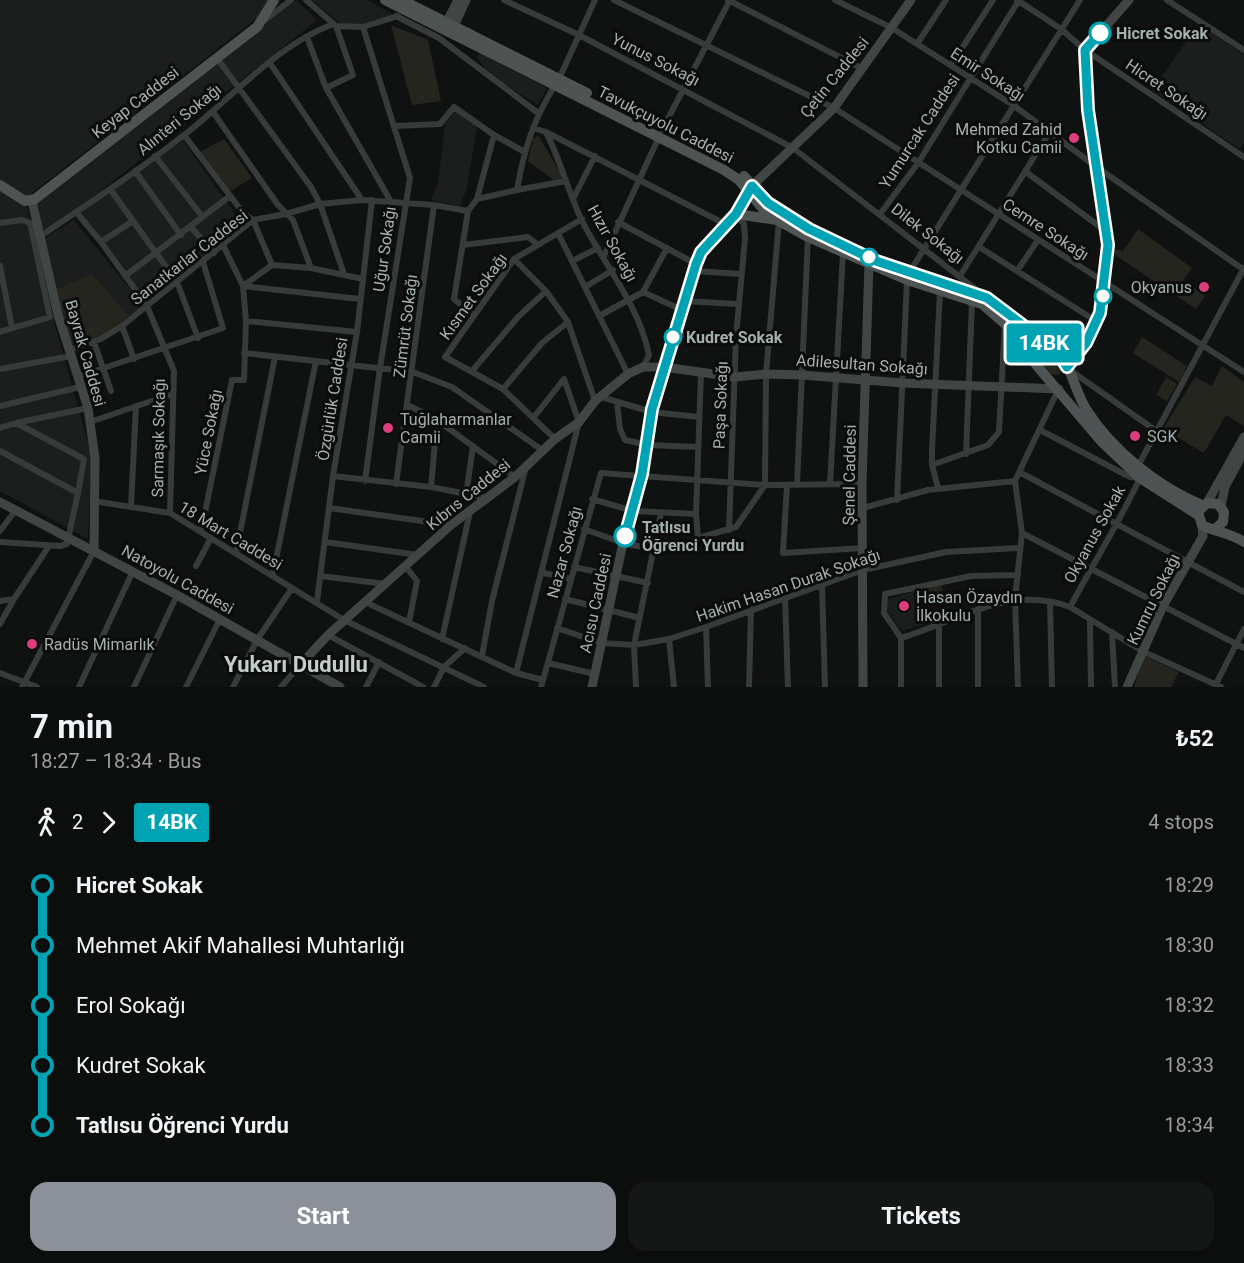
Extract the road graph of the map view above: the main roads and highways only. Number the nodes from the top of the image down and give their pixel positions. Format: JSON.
{"nodes":[{"id":1,"x":274,"y":0,"type":"edge"},
{"id":2,"x":385,"y":0,"type":"edge"},
{"id":3,"x":402,"y":0,"type":"edge"},
{"id":4,"x":448,"y":28,"type":"junction"},
{"id":5,"x":557,"y":82,"type":"junction"},
{"id":6,"x":661,"y":133,"type":"junction"},
{"id":7,"x":0,"y":185,"type":"edge"},
{"id":8,"x":750,"y":189,"type":"junction"},
{"id":9,"x":736,"y":214,"type":"road end"},
{"id":10,"x":778,"y":221,"type":"junction"},
{"id":11,"x":908,"y":277,"type":"junction"},
{"id":12,"x":1049,"y":346,"type":"junction"},
{"id":13,"x":1032,"y":357,"type":"junction"},
{"id":14,"x":1067,"y":367,"type":"junction"},
{"id":15,"x":1050,"y":377,"type":"junction"},
{"id":16,"x":1224,"y":517,"type":"junction"},
{"id":17,"x":1205,"y":520,"type":"junction"},
{"id":18,"x":1244,"y":535,"type":"edge"},
{"id":19,"x":1244,"y":542,"type":"edge"}],
"edges":[{"from":1,"to":7,"type":"main road","name":"Keyap Caddesi"},
{"from":2,"to":4,"type":"main road","name":"Tavukçuyolu Caddesi"},
{"from":3,"to":4,"type":"main road","name":"Tavukçuyolu Caddesi"},
{"from":4,"to":5,"type":"main road","name":"Tavukçuyolu Caddesi"},
{"from":4,"to":5,"type":"main road","name":"Tavukçuyolu Caddesi"},
{"from":5,"to":6,"type":"main road","name":"Tavukçuyolu Caddesi"},
{"from":6,"to":8,"type":"main road","name":"Tavukçuyolu Caddesi"},
{"from":6,"to":8,"type":"main road"},
{"from":8,"to":10,"type":"main road","name":"Tavukçuyolu Caddesi"},
{"from":8,"to":11,"type":"main road"},
{"from":9,"to":10,"type":"main road"},
{"from":10,"to":11,"type":"main road","name":"Tavukçuyolu Caddesi"},
{"from":11,"to":12,"type":"main road"},
{"from":11,"to":13,"type":"main road","name":"Tavukçuyolu Caddesi"},
{"from":12,"to":13,"type":"main road"},
{"from":12,"to":14,"type":"main road"},
{"from":13,"to":15,"type":"main road","name":"Tavukçuyolu Caddesi"},
{"from":14,"to":15,"type":"main road"},
{"from":14,"to":17,"type":"main road"},
{"from":15,"to":17,"type":"main road","name":"Tavukçuyolu Caddesi"},
{"from":16,"to":17,"type":"main road"},
{"from":16,"to":17,"type":"main road"},
{"from":16,"to":18,"type":"main road"},
{"from":17,"to":19,"type":"main road"}]}
